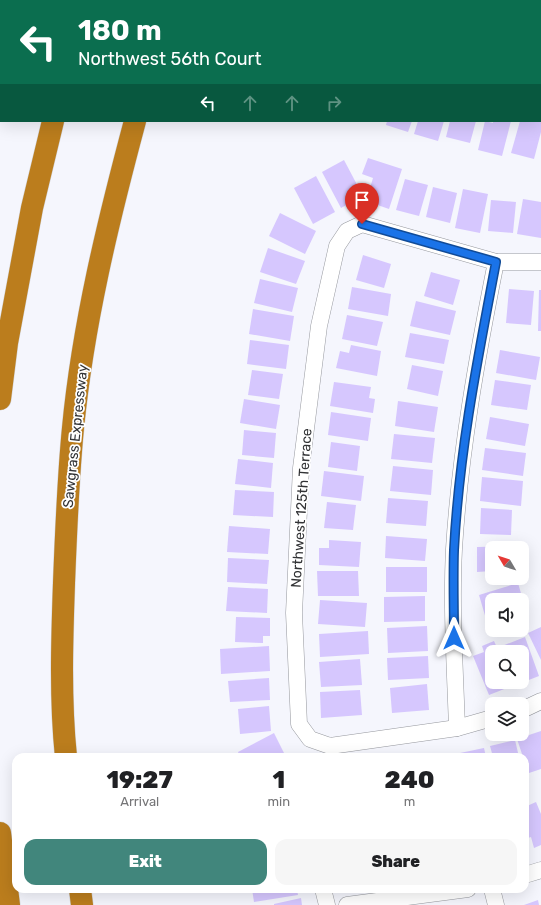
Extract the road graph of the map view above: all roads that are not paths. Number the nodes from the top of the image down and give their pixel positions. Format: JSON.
{"nodes":[{"id":1,"x":54,"y":122,"type":"edge"},
{"id":2,"x":135,"y":122,"type":"edge"},
{"id":3,"x":496,"y":262,"type":"junction"},
{"id":4,"x":541,"y":262,"type":"edge"},
{"id":5,"x":0,"y":400,"type":"edge"},
{"id":6,"x":541,"y":702,"type":"edge"},
{"id":7,"x":529,"y":707,"type":"edge"},
{"id":8,"x":485,"y":720,"type":"edge"},
{"id":9,"x":457,"y":728,"type":"junction"},
{"id":10,"x":66,"y":753,"type":"edge"},
{"id":11,"x":0,"y":832,"type":"edge"},
{"id":12,"x":541,"y":870,"type":"edge"},
{"id":13,"x":529,"y":874,"type":"edge"},
{"id":14,"x":80,"y":893,"type":"edge"},
{"id":15,"x":324,"y":893,"type":"edge"},
{"id":16,"x":438,"y":893,"type":"edge"},
{"id":17,"x":493,"y":893,"type":"edge"},
{"id":18,"x":9,"y":905,"type":"edge"},
{"id":19,"x":82,"y":905,"type":"edge"},
{"id":20,"x":327,"y":905,"type":"edge"},
{"id":21,"x":347,"y":905,"type":"edge"},
{"id":22,"x":496,"y":905,"type":"edge"}],
"edges":[{"from":1,"to":5,"type":"highway"},
{"from":2,"to":10,"type":"highway","name":"Sawgrass Expressway"},
{"from":3,"to":4,"type":"street"},
{"from":3,"to":9,"type":"street"},
{"from":3,"to":9,"type":"street","name":"Northwest 125th Terrace"},
{"from":6,"to":7,"type":"street"},
{"from":8,"to":9,"type":"street"},
{"from":11,"to":18,"type":"highway"},
{"from":12,"to":13,"type":"street"},
{"from":14,"to":19,"type":"highway"},
{"from":15,"to":20,"type":"street"},
{"from":16,"to":21,"type":"street"},
{"from":17,"to":22,"type":"street"}]}
